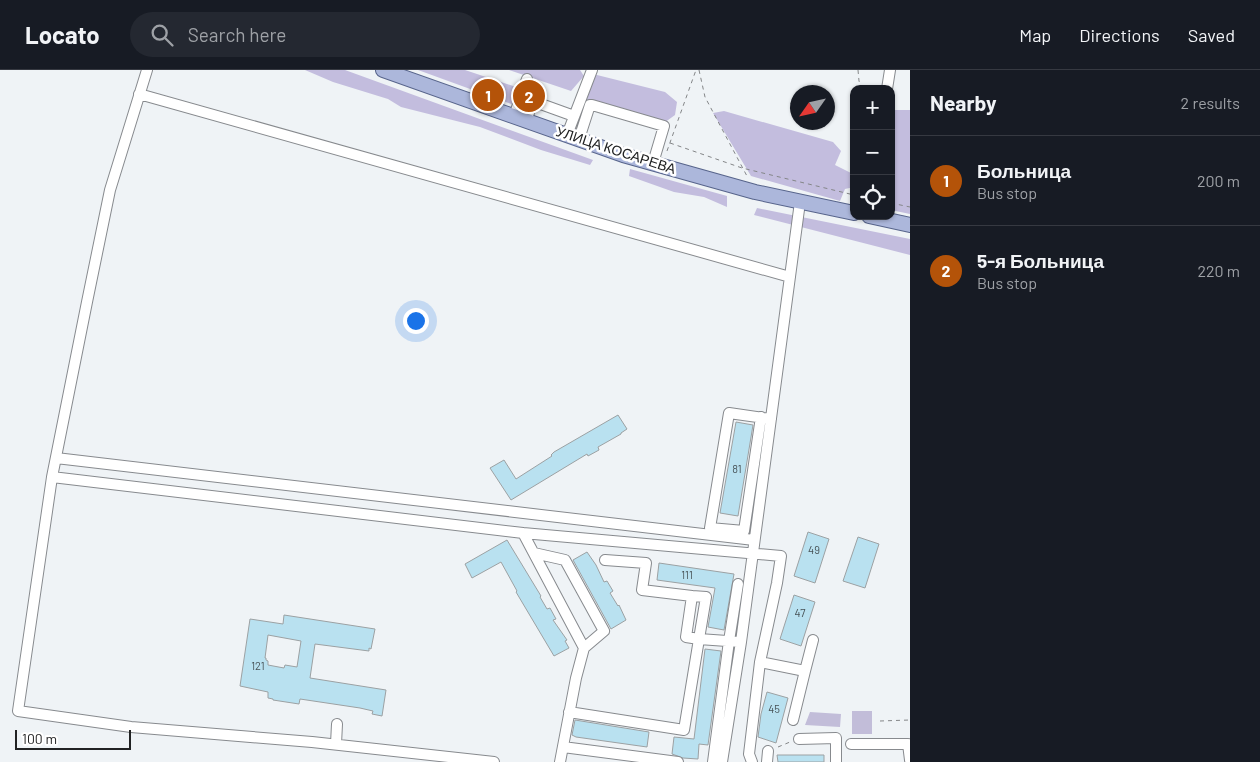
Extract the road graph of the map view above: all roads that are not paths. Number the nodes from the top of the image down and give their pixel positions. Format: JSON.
{"nodes":[{"id":1,"x":147,"y":70,"type":"edge"},
{"id":2,"x":383,"y":70,"type":"edge"},
{"id":3,"x":592,"y":70,"type":"edge"},
{"id":4,"x":890,"y":70,"type":"edge"},
{"id":5,"x":527,"y":79,"type":"dead end"},
{"id":6,"x":887,"y":85,"type":"edge"},
{"id":7,"x":138,"y":94,"type":"junction"},
{"id":8,"x":574,"y":116,"type":"junction"},
{"id":9,"x":520,"y":118,"type":"junction"},
{"id":10,"x":573,"y":137,"type":"junction"},
{"id":11,"x":653,"y":163,"type":"junction"},
{"id":12,"x":800,"y":202,"type":"junction"},
{"id":13,"x":850,"y":212,"type":"edge"},
{"id":14,"x":887,"y":220,"type":"edge"},
{"id":15,"x":910,"y":225,"type":"edge"},
{"id":16,"x":790,"y":277,"type":"junction"},
{"id":17,"x":766,"y":418,"type":"junction"},
{"id":18,"x":56,"y":458,"type":"junction"},
{"id":19,"x":52,"y":477,"type":"junction"},
{"id":20,"x":523,"y":533,"type":"junction"},
{"id":21,"x":754,"y":540,"type":"junction"},
{"id":22,"x":534,"y":553,"type":"junction"},
{"id":23,"x":752,"y":555,"type":"junction"},
{"id":24,"x":605,"y":560,"type":"dead end"},
{"id":25,"x":738,"y":584,"type":"dead end"},
{"id":26,"x":699,"y":639,"type":"junction"},
{"id":27,"x":813,"y":640,"type":"dead end"},
{"id":28,"x":729,"y":641,"type":"junction"},
{"id":29,"x":741,"y":642,"type":"junction"},
{"id":30,"x":584,"y":648,"type":"junction"},
{"id":31,"x":760,"y":662,"type":"junction"},
{"id":32,"x":805,"y":671,"type":"junction"},
{"id":33,"x":570,"y":712,"type":"junction"},
{"id":34,"x":792,"y":720,"type":"dead end"},
{"id":35,"x":337,"y":724,"type":"dead end"},
{"id":36,"x":799,"y":739,"type":"road end"},
{"id":37,"x":336,"y":744,"type":"junction"},
{"id":38,"x":851,"y":744,"type":"dead end"},
{"id":39,"x":563,"y":747,"type":"junction"},
{"id":40,"x":910,"y":760,"type":"edge"},
{"id":41,"x":494,"y":762,"type":"edge"},
{"id":42,"x":560,"y":762,"type":"edge"},
{"id":43,"x":678,"y":762,"type":"edge"},
{"id":44,"x":713,"y":762,"type":"edge"},
{"id":45,"x":722,"y":762,"type":"edge"},
{"id":46,"x":752,"y":762,"type":"edge"},
{"id":47,"x":836,"y":762,"type":"edge"}],
"edges":[{"from":1,"to":7,"type":"lane"},
{"from":2,"to":9,"type":"main road","name":"УЛИЦА КОСАРЕВА"},
{"from":3,"to":8,"type":"lane"},
{"from":4,"to":6,"type":"lane"},
{"from":5,"to":9,"type":"lane"},
{"from":7,"to":16,"type":"lane"},
{"from":7,"to":18,"type":"lane"},
{"from":8,"to":9,"type":"lane"},
{"from":8,"to":10,"type":"lane"},
{"from":9,"to":10,"type":"main road","name":"УЛИЦА КОСАРЕВА"},
{"from":10,"to":11,"type":"main road","name":"УЛИЦА КОСАРЕВА"},
{"from":10,"to":11,"type":"lane"},
{"from":11,"to":12,"type":"main road","name":"УЛИЦА КОСАРЕВА"},
{"from":12,"to":13,"type":"main road","name":"УЛИЦА КОСАРЕВА"},
{"from":12,"to":16,"type":"lane"},
{"from":14,"to":15,"type":"main road"},
{"from":16,"to":17,"type":"lane"},
{"from":17,"to":17,"type":"lane"},
{"from":17,"to":21,"type":"lane"},
{"from":18,"to":19,"type":"lane"},
{"from":18,"to":21,"type":"lane"},
{"from":19,"to":20,"type":"lane"},
{"from":19,"to":37,"type":"lane"},
{"from":20,"to":22,"type":"lane"},
{"from":20,"to":23,"type":"lane"},
{"from":21,"to":23,"type":"lane"},
{"from":22,"to":30,"type":"lane"},
{"from":22,"to":30,"type":"lane"},
{"from":23,"to":29,"type":"lane"},
{"from":23,"to":31,"type":"lane"},
{"from":24,"to":26,"type":"lane"},
{"from":25,"to":28,"type":"lane"},
{"from":26,"to":28,"type":"lane"},
{"from":26,"to":33,"type":"lane"},
{"from":27,"to":32,"type":"lane"},
{"from":28,"to":29,"type":"lane"},
{"from":28,"to":44,"type":"lane"},
{"from":29,"to":45,"type":"lane"},
{"from":30,"to":33,"type":"lane"},
{"from":31,"to":32,"type":"lane"},
{"from":31,"to":46,"type":"lane"},
{"from":32,"to":34,"type":"lane"},
{"from":33,"to":39,"type":"lane"},
{"from":35,"to":37,"type":"lane"},
{"from":36,"to":47,"type":"lane"},
{"from":37,"to":41,"type":"lane"},
{"from":38,"to":40,"type":"lane"},
{"from":39,"to":42,"type":"lane"},
{"from":39,"to":43,"type":"lane"}]}
